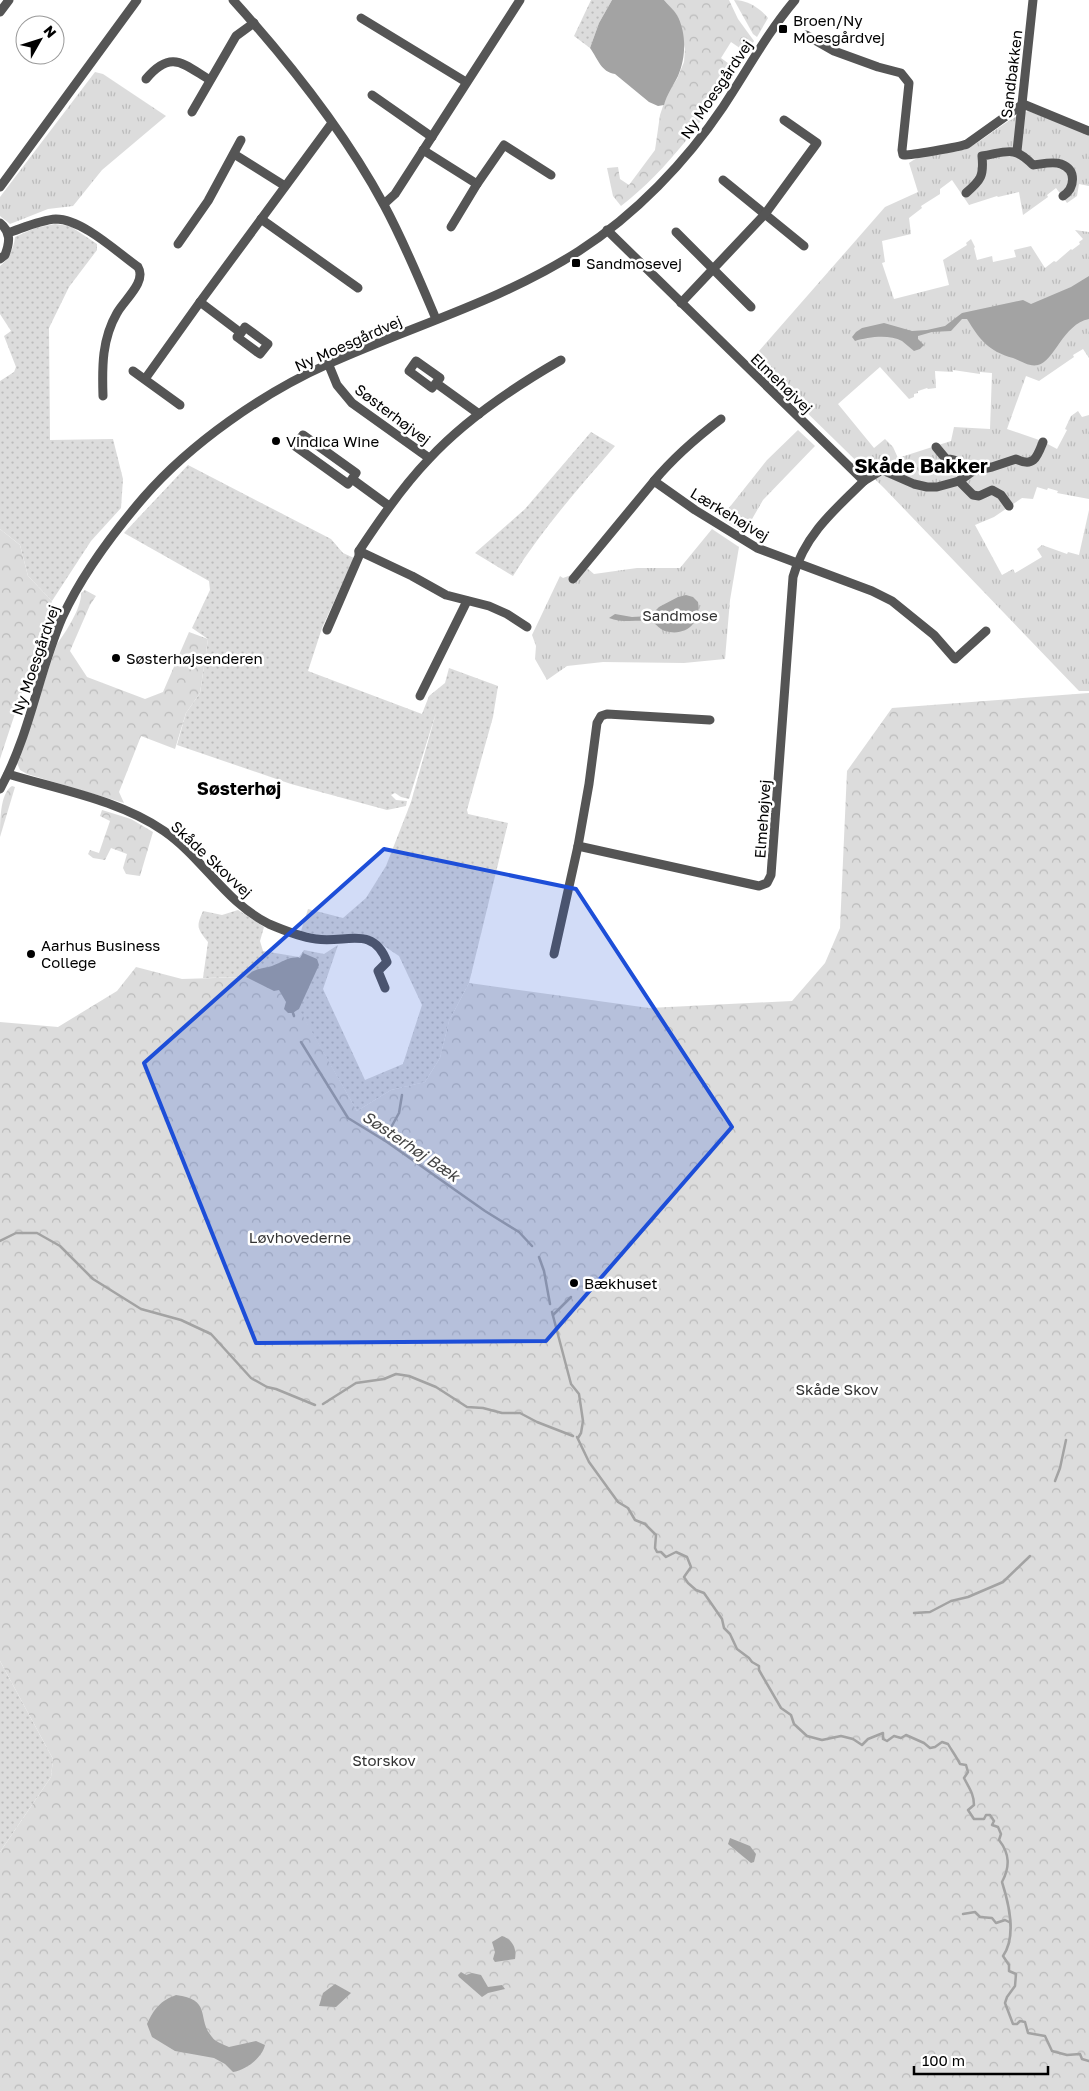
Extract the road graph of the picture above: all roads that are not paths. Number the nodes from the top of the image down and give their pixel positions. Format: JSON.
{"nodes":[{"id":1,"x":9,"y":0,"type":"edge"},
{"id":2,"x":137,"y":0,"type":"edge"},
{"id":3,"x":233,"y":0,"type":"edge"},
{"id":4,"x":520,"y":0,"type":"edge"},
{"id":5,"x":795,"y":0,"type":"edge"},
{"id":6,"x":1034,"y":0,"type":"edge"},
{"id":7,"x":0,"y":12,"type":"edge"},
{"id":8,"x":361,"y":18,"type":"dead end"},
{"id":9,"x":254,"y":23,"type":"junction"},
{"id":10,"x":806,"y":35,"type":"dead end"},
{"id":11,"x":146,"y":79,"type":"dead end"},
{"id":12,"x":210,"y":80,"type":"junction"},
{"id":13,"x":466,"y":82,"type":"junction"},
{"id":14,"x":372,"y":95,"type":"dead end"},
{"id":15,"x":1023,"y":104,"type":"junction"},
{"id":16,"x":192,"y":112,"type":"dead end"},
{"id":17,"x":784,"y":120,"type":"dead end"},
{"id":18,"x":332,"y":123,"type":"junction"},
{"id":19,"x":1089,"y":131,"type":"edge"},
{"id":20,"x":432,"y":137,"type":"junction"},
{"id":21,"x":241,"y":140,"type":"dead end"},
{"id":22,"x":423,"y":150,"type":"junction"},
{"id":23,"x":1017,"y":151,"type":"junction"},
{"id":24,"x":234,"y":154,"type":"junction"},
{"id":25,"x":551,"y":175,"type":"dead end"},
{"id":26,"x":723,"y":180,"type":"dead end"},
{"id":27,"x":477,"y":184,"type":"junction"},
{"id":28,"x":285,"y":186,"type":"junction"},
{"id":29,"x":0,"y":187,"type":"edge"},
{"id":30,"x":966,"y":193,"type":"dead end"},
{"id":31,"x":1063,"y":196,"type":"dead end"},
{"id":32,"x":384,"y":204,"type":"junction"},
{"id":33,"x":764,"y":214,"type":"junction"},
{"id":34,"x":261,"y":219,"type":"junction"},
{"id":35,"x":0,"y":223,"type":"edge"},
{"id":36,"x":451,"y":227,"type":"dead end"},
{"id":37,"x":607,"y":230,"type":"junction"},
{"id":38,"x":676,"y":232,"type":"dead end"},
{"id":39,"x":8,"y":234,"type":"junction"},
{"id":40,"x":178,"y":244,"type":"dead end"},
{"id":41,"x":804,"y":246,"type":"dead end"},
{"id":42,"x":0,"y":259,"type":"edge"},
{"id":43,"x":714,"y":270,"type":"junction"},
{"id":44,"x":358,"y":288,"type":"dead end"},
{"id":45,"x":200,"y":302,"type":"junction"},
{"id":46,"x":680,"y":303,"type":"junction"},
{"id":47,"x":751,"y":307,"type":"dead end"},
{"id":48,"x":436,"y":319,"type":"junction"},
{"id":49,"x":241,"y":333,"type":"dead end"},
{"id":50,"x":561,"y":360,"type":"dead end"},
{"id":51,"x":328,"y":363,"type":"junction"},
{"id":52,"x":133,"y":370,"type":"dead end"},
{"id":53,"x":145,"y":379,"type":"junction"},
{"id":54,"x":436,"y":383,"type":"dead end"},
{"id":55,"x":103,"y":396,"type":"dead end"},
{"id":56,"x":180,"y":405,"type":"dead end"},
{"id":57,"x":479,"y":414,"type":"junction"},
{"id":58,"x":721,"y":419,"type":"dead end"},
{"id":59,"x":1043,"y":442,"type":"dead end"},
{"id":60,"x":936,"y":447,"type":"dead end"},
{"id":61,"x":430,"y":458,"type":"junction"},
{"id":62,"x":967,"y":475,"type":"junction"},
{"id":63,"x":352,"y":479,"type":"junction"},
{"id":64,"x":654,"y":481,"type":"junction"},
{"id":65,"x":864,"y":481,"type":"junction"},
{"id":66,"x":959,"y":481,"type":"junction"},
{"id":67,"x":389,"y":506,"type":"junction"},
{"id":68,"x":1009,"y":506,"type":"dead end"},
{"id":69,"x":359,"y":551,"type":"junction"},
{"id":70,"x":797,"y":562,"type":"junction"},
{"id":71,"x":573,"y":579,"type":"dead end"},
{"id":72,"x":467,"y":601,"type":"junction"},
{"id":73,"x":527,"y":627,"type":"dead end"},
{"id":74,"x":327,"y":630,"type":"dead end"},
{"id":75,"x":986,"y":631,"type":"dead end"},
{"id":76,"x":420,"y":696,"type":"dead end"},
{"id":77,"x":710,"y":720,"type":"dead end"},
{"id":78,"x":8,"y":774,"type":"junction"},
{"id":79,"x":0,"y":789,"type":"edge"},
{"id":80,"x":578,"y":846,"type":"junction"},
{"id":81,"x":554,"y":954,"type":"dead end"},
{"id":82,"x":385,"y":988,"type":"dead end"}],
"edges":[{"from":1,"to":7,"type":"street"},
{"from":2,"to":29,"type":"street"},
{"from":3,"to":9,"type":"street"},
{"from":4,"to":13,"type":"street"},
{"from":5,"to":37,"type":"street","name":"Ny Moesgårdvej"},
{"from":6,"to":15,"type":"street","name":"Sandbakken"},
{"from":8,"to":13,"type":"street"},
{"from":9,"to":12,"type":"street"},
{"from":9,"to":18,"type":"street"},
{"from":10,"to":15,"type":"street"},
{"from":11,"to":12,"type":"street"},
{"from":12,"to":16,"type":"street"},
{"from":13,"to":20,"type":"street"},
{"from":14,"to":20,"type":"street"},
{"from":15,"to":19,"type":"street"},
{"from":15,"to":23,"type":"street","name":"Sandbakken"},
{"from":17,"to":33,"type":"street"},
{"from":18,"to":28,"type":"street"},
{"from":18,"to":32,"type":"street"},
{"from":20,"to":22,"type":"street"},
{"from":21,"to":24,"type":"street"},
{"from":22,"to":27,"type":"street"},
{"from":22,"to":32,"type":"street"},
{"from":23,"to":30,"type":"street"},
{"from":23,"to":31,"type":"street"},
{"from":24,"to":28,"type":"street"},
{"from":24,"to":40,"type":"street"},
{"from":25,"to":27,"type":"street"},
{"from":26,"to":33,"type":"street"},
{"from":27,"to":36,"type":"street"},
{"from":28,"to":34,"type":"street"},
{"from":32,"to":48,"type":"street"},
{"from":33,"to":41,"type":"street"},
{"from":33,"to":43,"type":"street"},
{"from":34,"to":44,"type":"street"},
{"from":34,"to":45,"type":"street"},
{"from":35,"to":39,"type":"street"},
{"from":37,"to":46,"type":"street","name":"Elmehøjvej"},
{"from":37,"to":48,"type":"street","name":"Ny Moesgårdvej"},
{"from":38,"to":43,"type":"street"},
{"from":39,"to":42,"type":"street"},
{"from":39,"to":55,"type":"street"},
{"from":43,"to":46,"type":"street"},
{"from":43,"to":47,"type":"street"},
{"from":45,"to":49,"type":"street"},
{"from":45,"to":53,"type":"street"},
{"from":46,"to":65,"type":"street","name":"Elmehøjvej"},
{"from":48,"to":51,"type":"street","name":"Ny Moesgårdvej"},
{"from":50,"to":57,"type":"street","name":"Søsterhøjvej"},
{"from":51,"to":61,"type":"street","name":"Søsterhøjvej"},
{"from":51,"to":78,"type":"street","name":"Ny Moesgårdvej"},
{"from":52,"to":53,"type":"street"},
{"from":53,"to":56,"type":"street"},
{"from":54,"to":57,"type":"street"},
{"from":57,"to":61,"type":"street","name":"Søsterhøjvej"},
{"from":58,"to":64,"type":"street"},
{"from":59,"to":62,"type":"street"},
{"from":60,"to":62,"type":"street"},
{"from":61,"to":67,"type":"street","name":"Søsterhøjvej"},
{"from":62,"to":66,"type":"street"},
{"from":63,"to":63,"type":"street"},
{"from":63,"to":67,"type":"street"},
{"from":64,"to":70,"type":"street","name":"Lærkehøjvej"},
{"from":64,"to":71,"type":"street"},
{"from":65,"to":66,"type":"street"},
{"from":65,"to":70,"type":"street","name":"Elmehøjvej"},
{"from":66,"to":68,"type":"street"},
{"from":67,"to":69,"type":"street","name":"Søsterhøjvej"},
{"from":69,"to":72,"type":"street"},
{"from":69,"to":74,"type":"street","name":"Søsterhøjvej"},
{"from":70,"to":75,"type":"street"},
{"from":70,"to":80,"type":"street","name":"Elmehøjvej"},
{"from":72,"to":73,"type":"street"},
{"from":72,"to":76,"type":"street"},
{"from":77,"to":80,"type":"street"},
{"from":78,"to":79,"type":"street","name":"Ny Moesgårdvej"},
{"from":78,"to":82,"type":"street","name":"Skåde Skovvej"},
{"from":80,"to":81,"type":"street"}]}
